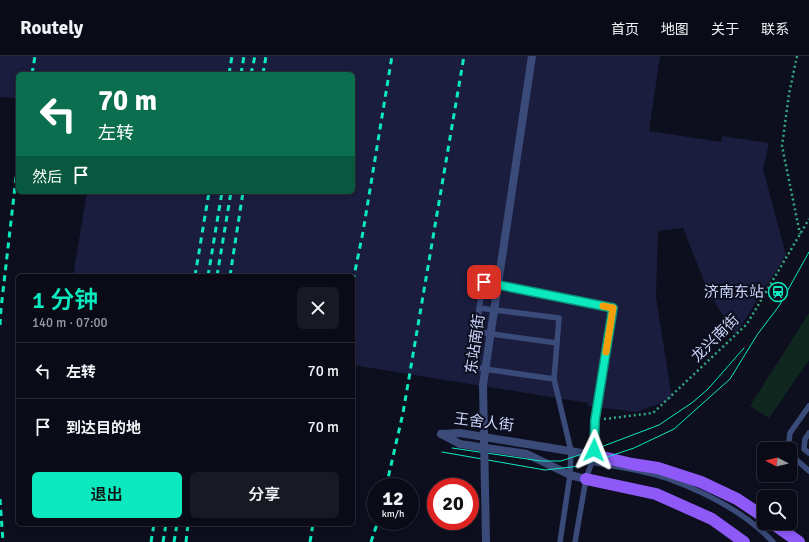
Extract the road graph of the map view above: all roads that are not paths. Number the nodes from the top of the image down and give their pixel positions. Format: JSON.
{"nodes":[{"id":1,"x":532,"y":56,"type":"edge"},
{"id":2,"x":479,"y":308,"type":"junction"},
{"id":3,"x":478,"y":332,"type":"junction"},
{"id":4,"x":557,"y":343,"type":"junction"},
{"id":5,"x":554,"y":379,"type":"junction"},
{"id":6,"x":809,"y":406,"type":"edge"},
{"id":7,"x":809,"y":433,"type":"edge"},
{"id":8,"x":789,"y":442,"type":"edge"},
{"id":9,"x":570,"y":451,"type":"junction"},
{"id":10,"x":809,"y":453,"type":"edge"},
{"id":11,"x":592,"y":458,"type":"junction"},
{"id":12,"x":797,"y":460,"type":"edge"},
{"id":13,"x":809,"y":471,"type":"edge"},
{"id":14,"x":570,"y":475,"type":"junction"},
{"id":15,"x":586,"y":479,"type":"junction"},
{"id":16,"x":757,"y":513,"type":"edge"},
{"id":17,"x":782,"y":530,"type":"edge"},
{"id":18,"x":486,"y":542,"type":"edge"},
{"id":19,"x":560,"y":542,"type":"edge"},
{"id":20,"x":574,"y":542,"type":"edge"},
{"id":21,"x":744,"y":542,"type":"edge"},
{"id":22,"x":773,"y":542,"type":"edge"},
{"id":23,"x":799,"y":542,"type":"edge"}],
"edges":[{"from":1,"to":18,"type":"street","name":"东站南街","bridge":true},
{"from":2,"to":3,"type":"lane"},
{"from":2,"to":4,"type":"lane"},
{"from":2,"to":11,"type":"lane"},
{"from":3,"to":4,"type":"lane"},
{"from":3,"to":5,"type":"lane"},
{"from":4,"to":5,"type":"lane"},
{"from":5,"to":9,"type":"lane"},
{"from":6,"to":8,"type":"lane"},
{"from":7,"to":10,"type":"lane"},
{"from":9,"to":11,"type":"street","name":"王舍人街"},
{"from":9,"to":14,"type":"lane"},
{"from":9,"to":14,"type":"street","name":"王舍人街"},
{"from":11,"to":15,"type":"lane"},
{"from":11,"to":16,"type":"main road","name":"王舍人街"},
{"from":11,"to":22,"type":"lane"},
{"from":12,"to":13,"type":"lane"},
{"from":14,"to":15,"type":"street","name":"王舍人街"},
{"from":14,"to":19,"type":"lane"},
{"from":15,"to":20,"type":"lane"},
{"from":15,"to":21,"type":"main road","name":"王舍人街"},
{"from":17,"to":23,"type":"main road"}]}
